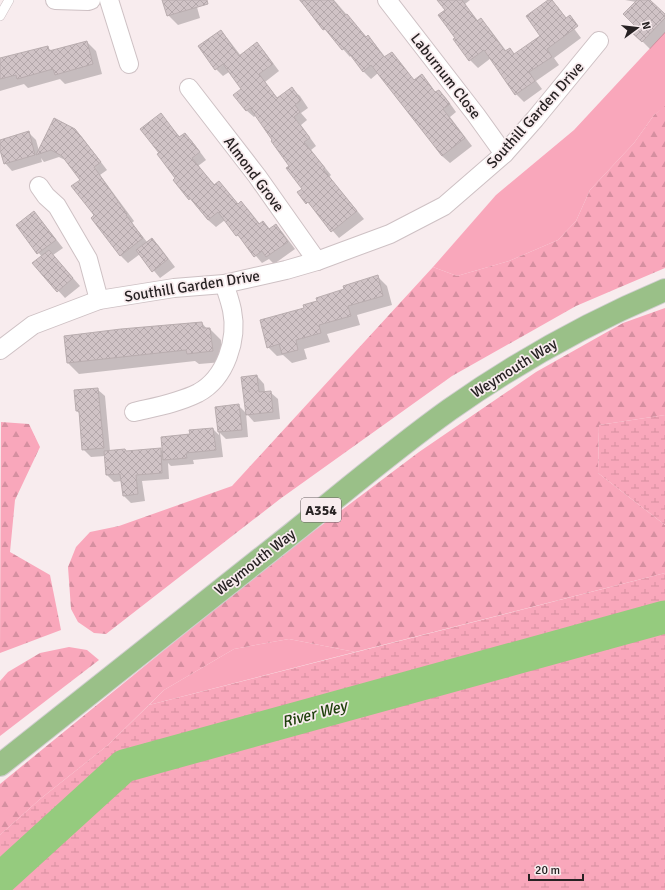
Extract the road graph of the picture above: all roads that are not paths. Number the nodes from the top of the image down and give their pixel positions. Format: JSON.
{"nodes":[{"id":1,"x":9,"y":0,"type":"edge"},
{"id":2,"x":55,"y":0,"type":"edge"},
{"id":3,"x":91,"y":0,"type":"edge"},
{"id":4,"x":109,"y":0,"type":"edge"},
{"id":5,"x":387,"y":0,"type":"edge"},
{"id":6,"x":0,"y":16,"type":"edge"},
{"id":7,"x":599,"y":41,"type":"dead end"},
{"id":8,"x":129,"y":64,"type":"dead end"},
{"id":9,"x":189,"y":88,"type":"dead end"},
{"id":10,"x":504,"y":154,"type":"junction"},
{"id":11,"x":39,"y":186,"type":"dead end"},
{"id":12,"x":317,"y":261,"type":"junction"},
{"id":13,"x":224,"y":284,"type":"junction"},
{"id":14,"x":665,"y":290,"type":"edge"},
{"id":15,"x":99,"y":300,"type":"junction"},
{"id":16,"x":0,"y":350,"type":"edge"},
{"id":17,"x":134,"y":412,"type":"dead end"},
{"id":18,"x":0,"y":765,"type":"edge"}],
"edges":[{"from":1,"to":6,"type":"lane"},
{"from":2,"to":3,"type":"street"},
{"from":4,"to":8,"type":"street"},
{"from":5,"to":10,"type":"street","name":"Laburnum Close"},
{"from":7,"to":10,"type":"street","name":"Southill Garden Drive"},
{"from":9,"to":12,"type":"street","name":"Almond Grove"},
{"from":10,"to":12,"type":"street","name":"Southill Garden Drive"},
{"from":11,"to":15,"type":"street"},
{"from":12,"to":13,"type":"street","name":"Southill Garden Drive"},
{"from":13,"to":15,"type":"street","name":"Southill Garden Drive"},
{"from":13,"to":17,"type":"street"},
{"from":14,"to":18,"type":"highway","name":"Weymouth Way","number":"A354"},
{"from":15,"to":16,"type":"street","name":"Southill Garden Drive"}]}
